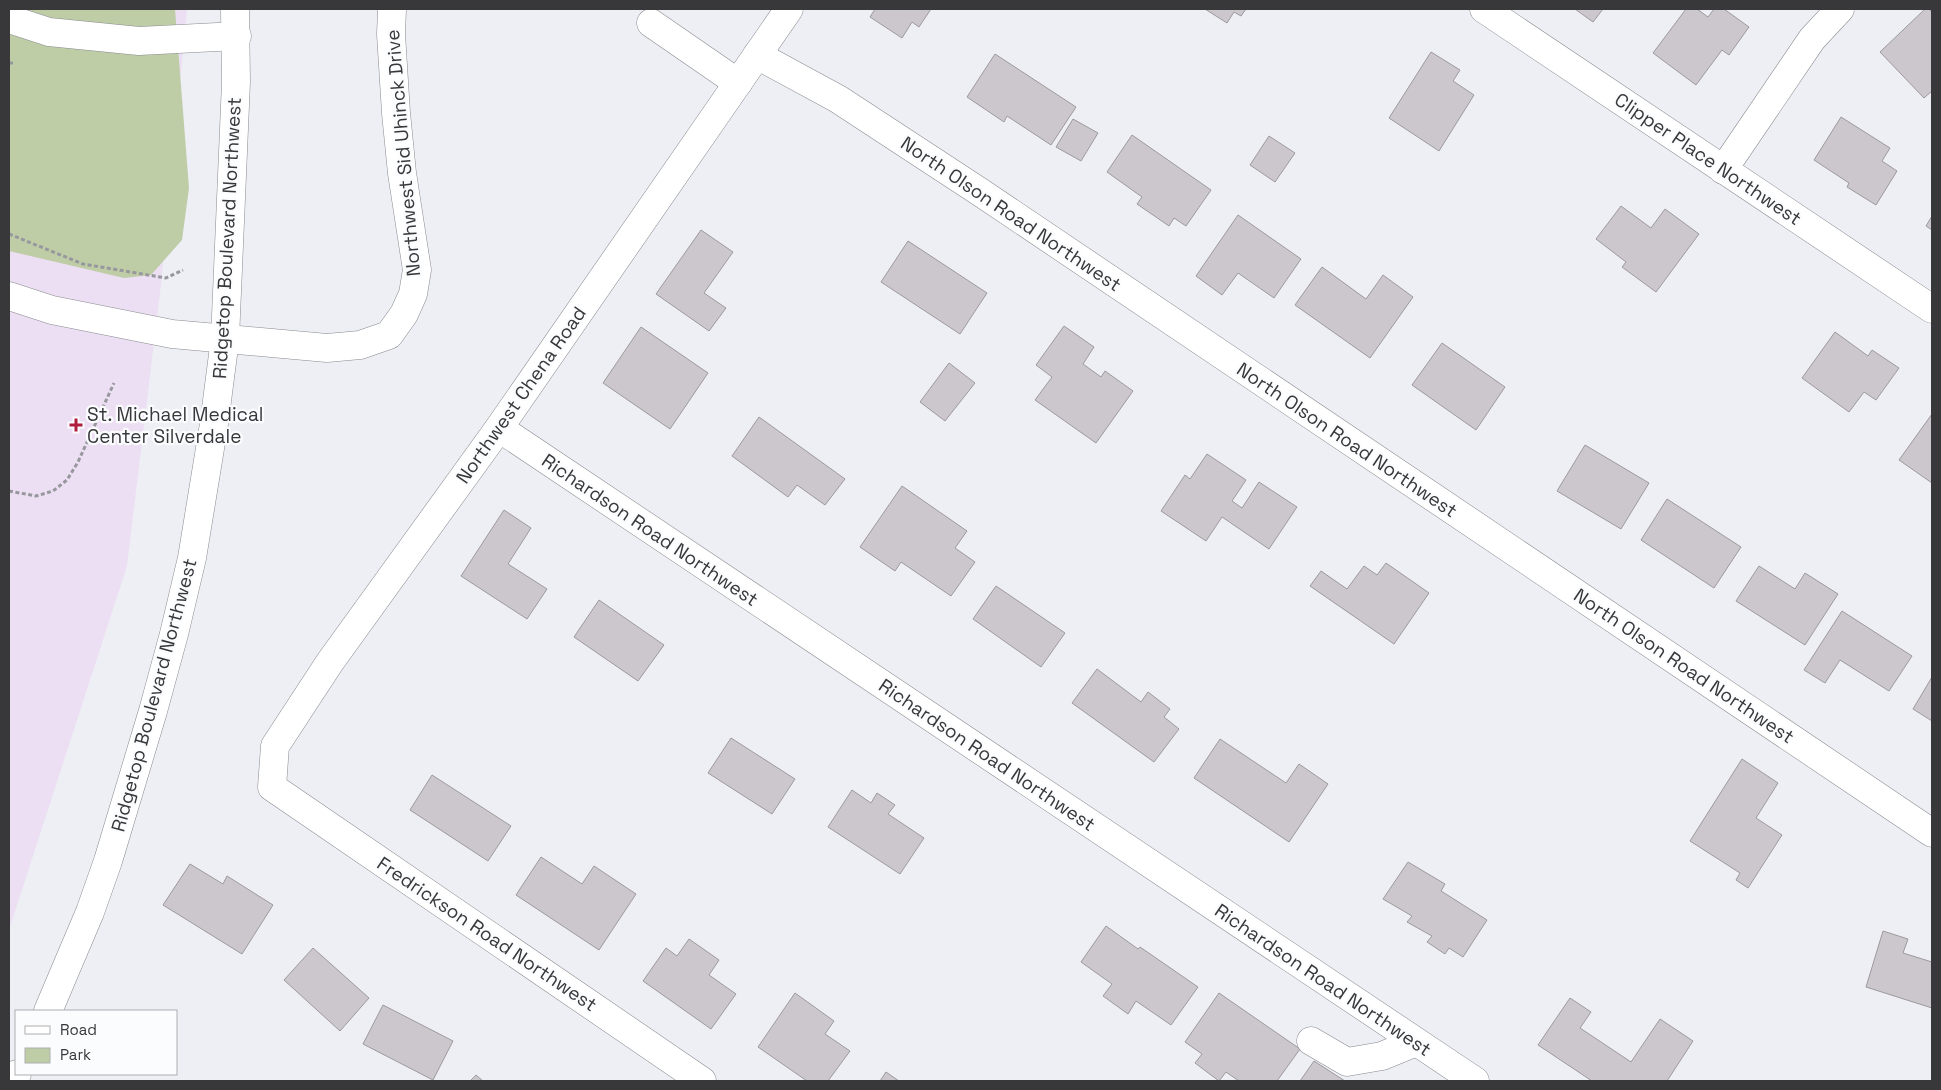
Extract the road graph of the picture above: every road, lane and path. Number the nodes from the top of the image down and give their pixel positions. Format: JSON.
{"nodes":[{"id":1,"x":235,"y":9,"type":"edge"},
{"id":2,"x":392,"y":9,"type":"edge"},
{"id":3,"x":789,"y":9,"type":"edge"},
{"id":4,"x":1484,"y":9,"type":"edge"},
{"id":5,"x":1840,"y":9,"type":"edge"},
{"id":6,"x":9,"y":19,"type":"edge"},
{"id":7,"x":651,"y":23,"type":"dead end"},
{"id":8,"x":237,"y":36,"type":"junction"},
{"id":9,"x":757,"y":56,"type":"junction"},
{"id":10,"x":9,"y":63,"type":"edge"},
{"id":11,"x":14,"y":63,"type":"dead end"},
{"id":12,"x":738,"y":83,"type":"junction"},
{"id":13,"x":1723,"y":170,"type":"junction"},
{"id":14,"x":9,"y":234,"type":"edge"},
{"id":15,"x":183,"y":270,"type":"dead end"},
{"id":16,"x":9,"y":296,"type":"edge"},
{"id":17,"x":1932,"y":309,"type":"edge"},
{"id":18,"x":225,"y":339,"type":"junction"},
{"id":19,"x":114,"y":383,"type":"dead end"},
{"id":20,"x":499,"y":428,"type":"junction"},
{"id":21,"x":9,"y":491,"type":"edge"},
{"id":22,"x":272,"y":787,"type":"joint"},
{"id":23,"x":1932,"y":833,"type":"edge"},
{"id":24,"x":48,"y":1010,"type":"edge"},
{"id":25,"x":1311,"y":1042,"type":"dead end"},
{"id":26,"x":1416,"y":1042,"type":"junction"},
{"id":27,"x":702,"y":1081,"type":"edge"},
{"id":28,"x":1475,"y":1081,"type":"edge"}],
"edges":[{"from":1,"to":8,"type":"street","name":"Ridgetop Boulevard Northwest"},
{"from":2,"to":18,"type":"street","name":"Northwest Sid Uhinck Drive"},
{"from":3,"to":9,"type":"street","name":"Northwest Chena Road"},
{"from":4,"to":13,"type":"street","name":"Clipper Place Northwest"},
{"from":5,"to":13,"type":"street"},
{"from":6,"to":8,"type":"street"},
{"from":7,"to":12,"type":"street"},
{"from":8,"to":18,"type":"street","name":"Ridgetop Boulevard Northwest"},
{"from":9,"to":12,"type":"street","name":"Northwest Chena Road"},
{"from":9,"to":23,"type":"street","name":"North Olson Road Northwest"},
{"from":10,"to":11,"type":"path"},
{"from":12,"to":20,"type":"street","name":"Northwest Chena Road"},
{"from":13,"to":17,"type":"street","name":"Clipper Place Northwest"},
{"from":14,"to":15,"type":"path"},
{"from":16,"to":18,"type":"street","name":"Northwest Sid Uhinck Drive"},
{"from":18,"to":24,"type":"street","name":"Ridgetop Boulevard Northwest"},
{"from":19,"to":21,"type":"path"},
{"from":20,"to":22,"type":"street","name":"Northwest Chena Road"},
{"from":20,"to":26,"type":"street","name":"Richardson Road Northwest"},
{"from":22,"to":27,"type":"street","name":"Fredrickson Road Northwest"},
{"from":25,"to":26,"type":"street"},
{"from":26,"to":28,"type":"street","name":"Richardson Road Northwest"}]}
